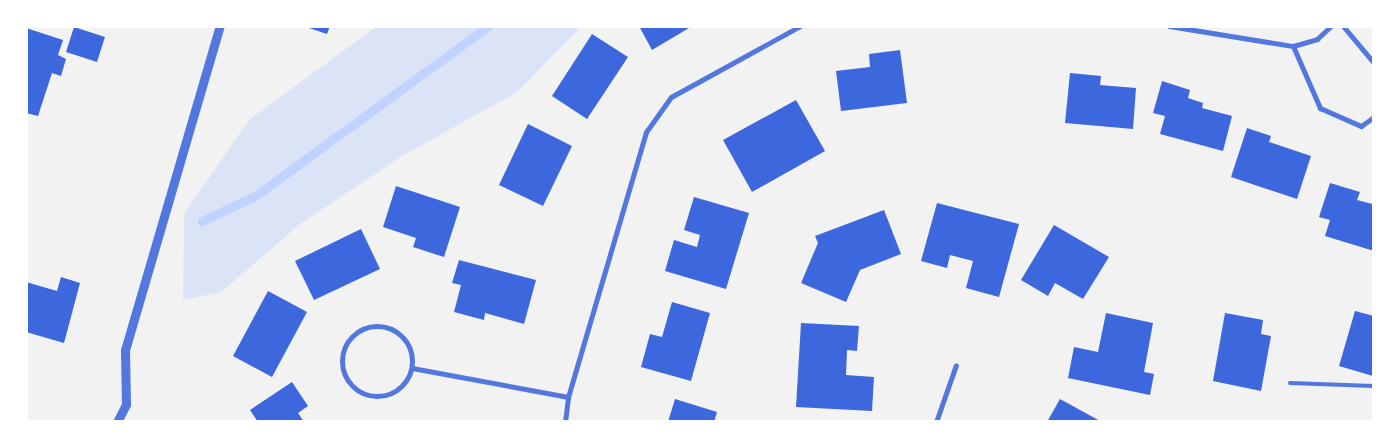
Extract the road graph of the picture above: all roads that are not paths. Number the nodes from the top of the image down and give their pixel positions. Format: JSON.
{"nodes":[{"id":1,"x":220,"y":26,"type":"edge"},
{"id":2,"x":800,"y":26,"type":"edge"},
{"id":3,"x":1169,"y":26,"type":"edge"},
{"id":4,"x":1331,"y":26,"type":"edge"},
{"id":5,"x":1343,"y":26,"type":"edge"},
{"id":6,"x":1293,"y":46,"type":"junction"},
{"id":7,"x":1374,"y":63,"type":"edge"},
{"id":8,"x":1374,"y":117,"type":"edge"},
{"id":9,"x":956,"y":365,"type":"dead end"},
{"id":10,"x":412,"y":368,"type":"junction"},
{"id":11,"x":1290,"y":383,"type":"dead end"},
{"id":12,"x":1374,"y":386,"type":"edge"},
{"id":13,"x":568,"y":397,"type":"junction"},
{"id":14,"x":117,"y":422,"type":"edge"},
{"id":15,"x":565,"y":422,"type":"edge"},
{"id":16,"x":936,"y":422,"type":"edge"}],
"edges":[{"from":1,"to":14,"type":"street"},
{"from":2,"to":13,"type":"street"},
{"from":3,"to":6,"type":"street"},
{"from":4,"to":6,"type":"street"},
{"from":5,"to":7,"type":"street"},
{"from":6,"to":8,"type":"street"},
{"from":9,"to":16,"type":"street"},
{"from":10,"to":10,"type":"street"},
{"from":10,"to":13,"type":"street"},
{"from":11,"to":12,"type":"lane"},
{"from":13,"to":15,"type":"street"}]}
